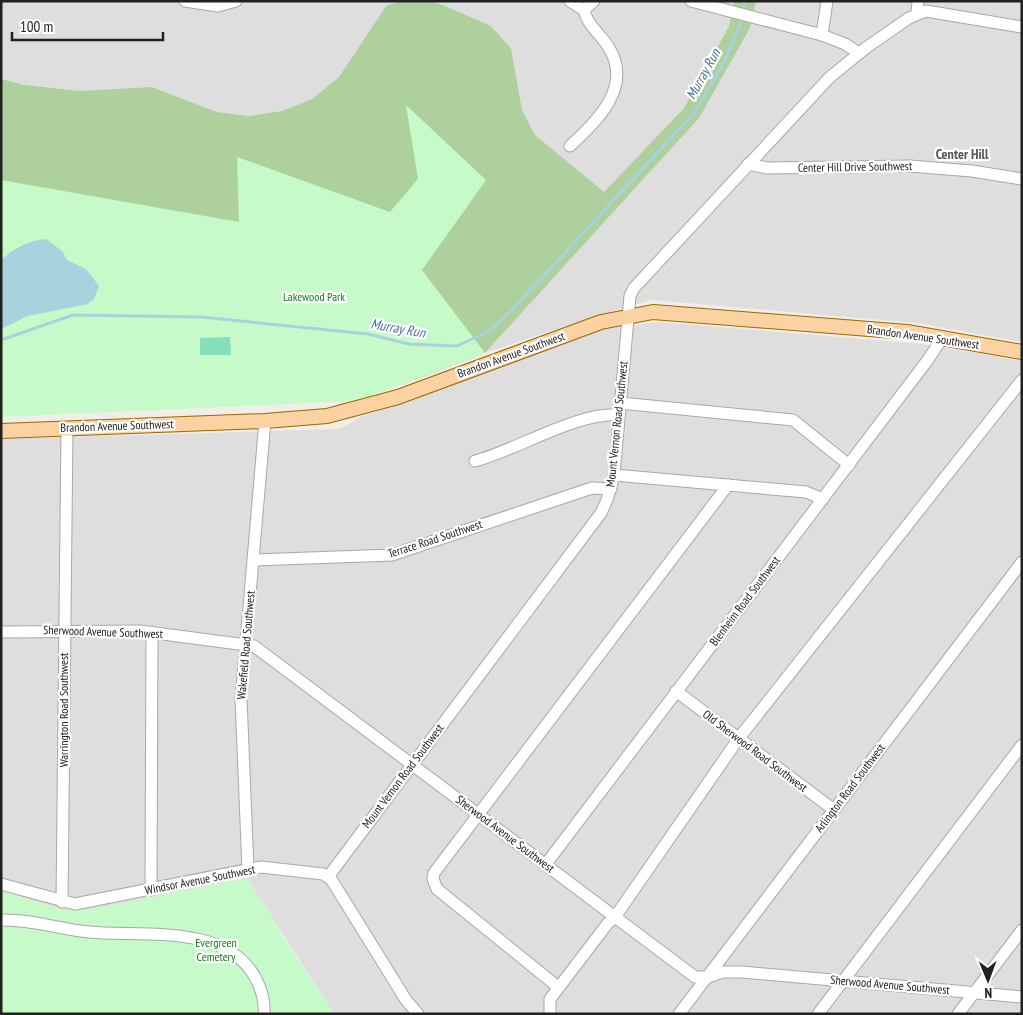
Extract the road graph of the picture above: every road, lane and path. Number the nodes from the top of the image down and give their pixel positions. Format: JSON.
{"nodes":[{"id":1,"x":185,"y":1,"type":"edge"},
{"id":2,"x":236,"y":1,"type":"edge"},
{"id":3,"x":570,"y":1,"type":"edge"},
{"id":4,"x":594,"y":1,"type":"edge"},
{"id":5,"x":690,"y":1,"type":"edge"},
{"id":6,"x":827,"y":1,"type":"edge"},
{"id":7,"x":918,"y":1,"type":"edge"},
{"id":8,"x":584,"y":10,"type":"junction"},
{"id":9,"x":917,"y":14,"type":"junction"},
{"id":10,"x":1022,"y":27,"type":"edge"},
{"id":11,"x":822,"y":35,"type":"junction"},
{"id":12,"x":859,"y":53,"type":"junction"},
{"id":13,"x":570,"y":146,"type":"dead end"},
{"id":14,"x":748,"y":164,"type":"junction"},
{"id":15,"x":1022,"y":179,"type":"edge"},
{"id":16,"x":629,"y":315,"type":"junction"},
{"id":17,"x":943,"y":337,"type":"junction"},
{"id":18,"x":1022,"y":352,"type":"edge"},
{"id":19,"x":1022,"y":380,"type":"edge"},
{"id":20,"x":620,"y":402,"type":"junction"},
{"id":21,"x":620,"y":415,"type":"junction"},
{"id":22,"x":265,"y":421,"type":"junction"},
{"id":23,"x":67,"y":428,"type":"junction"},
{"id":24,"x":1,"y":430,"type":"edge"},
{"id":25,"x":475,"y":461,"type":"dead end"},
{"id":26,"x":849,"y":465,"type":"junction"},
{"id":27,"x":614,"y":475,"type":"junction"},
{"id":28,"x":728,"y":485,"type":"junction"},
{"id":29,"x":611,"y":489,"type":"junction"},
{"id":30,"x":823,"y":499,"type":"junction"},
{"id":31,"x":253,"y":560,"type":"junction"},
{"id":32,"x":1022,"y":562,"type":"edge"},
{"id":33,"x":64,"y":630,"type":"junction"},
{"id":34,"x":1,"y":632,"type":"edge"},
{"id":35,"x":152,"y":632,"type":"junction"},
{"id":36,"x":246,"y":644,"type":"junction"},
{"id":37,"x":676,"y":691,"type":"junction"},
{"id":38,"x":739,"y":738,"type":"junction"},
{"id":39,"x":1022,"y":745,"type":"edge"},
{"id":40,"x":412,"y":764,"type":"junction"},
{"id":41,"x":834,"y":810,"type":"junction"},
{"id":42,"x":479,"y":814,"type":"junction"},
{"id":43,"x":546,"y":864,"type":"junction"},
{"id":44,"x":248,"y":869,"type":"junction"},
{"id":45,"x":328,"y":877,"type":"junction"},
{"id":46,"x":1,"y":884,"type":"edge"},
{"id":47,"x":151,"y":890,"type":"junction"},
{"id":48,"x":62,"y":902,"type":"junction"},
{"id":49,"x":1,"y":914,"type":"edge"},
{"id":50,"x":615,"y":918,"type":"junction"},
{"id":51,"x":1,"y":920,"type":"edge"},
{"id":52,"x":26,"y":922,"type":"junction"},
{"id":53,"x":1022,"y":930,"type":"edge"},
{"id":54,"x":708,"y":976,"type":"junction"},
{"id":55,"x":842,"y":981,"type":"junction"},
{"id":56,"x":558,"y":987,"type":"junction"},
{"id":57,"x":974,"y":993,"type":"junction"},
{"id":58,"x":1022,"y":997,"type":"edge"},
{"id":59,"x":264,"y":1014,"type":"edge"},
{"id":60,"x":418,"y":1014,"type":"edge"},
{"id":61,"x":550,"y":1014,"type":"edge"},
{"id":62,"x":679,"y":1014,"type":"edge"},
{"id":63,"x":818,"y":1014,"type":"edge"},
{"id":64,"x":958,"y":1014,"type":"edge"}],
"edges":[{"from":1,"to":2,"type":"street"},
{"from":3,"to":8,"type":"street"},
{"from":4,"to":8,"type":"street"},
{"from":5,"to":11,"type":"street"},
{"from":6,"to":11,"type":"street"},
{"from":7,"to":9,"type":"street"},
{"from":8,"to":13,"type":"street"},
{"from":9,"to":10,"type":"street"},
{"from":9,"to":12,"type":"street","name":"Mount Vernon Road Southwest"},
{"from":11,"to":12,"type":"street"},
{"from":12,"to":14,"type":"street","name":"Mount Vernon Road Southwest"},
{"from":14,"to":15,"type":"street","name":"Center Hill Drive Southwest"},
{"from":14,"to":16,"type":"street","name":"Mount Vernon Road Southwest"},
{"from":16,"to":17,"type":"main road","name":"Brandon Avenue Southwest"},
{"from":16,"to":20,"type":"street","name":"Mount Vernon Road Southwest"},
{"from":16,"to":22,"type":"main road","name":"Brandon Avenue Southwest"},
{"from":17,"to":18,"type":"main road","name":"Brandon Avenue Southwest"},
{"from":17,"to":26,"type":"street","name":"Blenheim Road Southwest"},
{"from":19,"to":38,"type":"street"},
{"from":20,"to":21,"type":"street","name":"Mount Vernon Road Southwest"},
{"from":20,"to":26,"type":"street"},
{"from":21,"to":25,"type":"street"},
{"from":21,"to":27,"type":"street","name":"Mount Vernon Road Southwest"},
{"from":22,"to":23,"type":"main road","name":"Brandon Avenue Southwest"},
{"from":22,"to":31,"type":"street","name":"Wakefield Road Southwest"},
{"from":23,"to":24,"type":"main road","name":"Brandon Avenue Southwest"},
{"from":23,"to":33,"type":"street","name":"Warrington Road Southwest"},
{"from":26,"to":30,"type":"street","name":"Blenheim Road Southwest"},
{"from":27,"to":28,"type":"street"},
{"from":27,"to":29,"type":"street","name":"Mount Vernon Road Southwest"},
{"from":28,"to":30,"type":"street"},
{"from":28,"to":42,"type":"street"},
{"from":29,"to":31,"type":"street","name":"Terrace Road Southwest"},
{"from":29,"to":40,"type":"street","name":"Mount Vernon Road Southwest"},
{"from":30,"to":37,"type":"street","name":"Blenheim Road Southwest"},
{"from":31,"to":36,"type":"street","name":"Wakefield Road Southwest"},
{"from":32,"to":41,"type":"street","name":"Arlington Road Southwest"},
{"from":33,"to":34,"type":"street","name":"Sherwood Avenue Southwest"},
{"from":33,"to":35,"type":"street","name":"Sherwood Avenue Southwest"},
{"from":33,"to":48,"type":"street","name":"Warrington Road Southwest"},
{"from":35,"to":36,"type":"street","name":"Sherwood Avenue Southwest"},
{"from":35,"to":47,"type":"street"},
{"from":36,"to":40,"type":"street","name":"Sherwood Avenue Southwest"},
{"from":36,"to":44,"type":"street","name":"Wakefield Road Southwest"},
{"from":37,"to":38,"type":"street","name":"Old Sherwood Road Southwest"},
{"from":37,"to":43,"type":"street","name":"Blenheim Road Southwest"},
{"from":38,"to":41,"type":"street","name":"Old Sherwood Road Southwest"},
{"from":38,"to":50,"type":"street"},
{"from":39,"to":55,"type":"street"},
{"from":40,"to":42,"type":"street","name":"Sherwood Avenue Southwest"},
{"from":40,"to":45,"type":"street","name":"Mount Vernon Road Southwest"},
{"from":41,"to":54,"type":"street","name":"Arlington Road Southwest"},
{"from":42,"to":43,"type":"street","name":"Sherwood Avenue Southwest"},
{"from":42,"to":56,"type":"street"},
{"from":43,"to":50,"type":"street","name":"Sherwood Avenue Southwest"},
{"from":44,"to":45,"type":"street","name":"Windsor Avenue Southwest"},
{"from":44,"to":47,"type":"street","name":"Windsor Avenue Southwest"},
{"from":45,"to":60,"type":"street"},
{"from":46,"to":48,"type":"street","name":"Windsor Avenue Southwest"},
{"from":47,"to":48,"type":"street","name":"Windsor Avenue Southwest"},
{"from":49,"to":52,"type":"street"},
{"from":50,"to":54,"type":"street","name":"Sherwood Avenue Southwest"},
{"from":50,"to":56,"type":"street"},
{"from":51,"to":52,"type":"street"},
{"from":52,"to":59,"type":"street"},
{"from":53,"to":57,"type":"street"},
{"from":54,"to":55,"type":"street","name":"Sherwood Avenue Southwest"},
{"from":54,"to":62,"type":"street","name":"Arlington Road Southwest"},
{"from":55,"to":57,"type":"street","name":"Sherwood Avenue Southwest"},
{"from":55,"to":63,"type":"street"},
{"from":56,"to":61,"type":"street"},
{"from":57,"to":58,"type":"street","name":"Sherwood Avenue Southwest"},
{"from":57,"to":64,"type":"street"}]}
